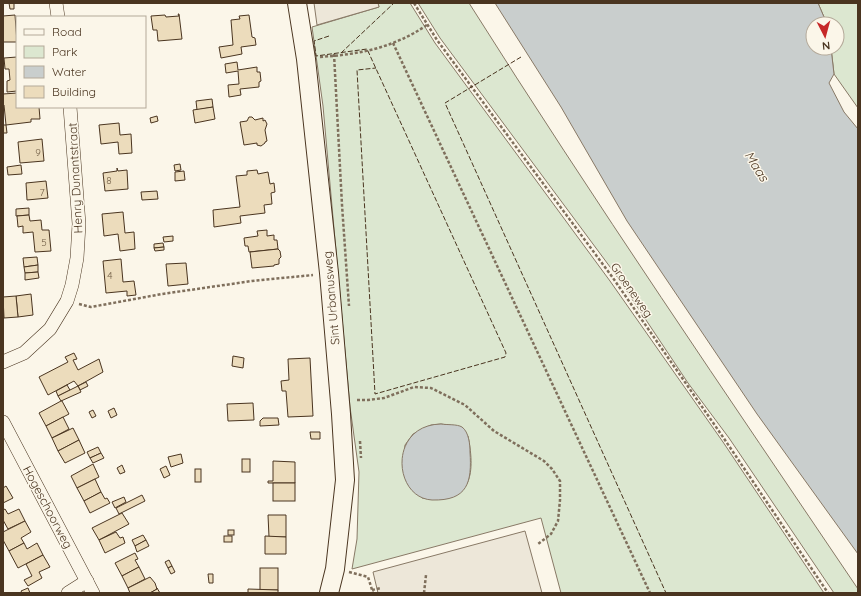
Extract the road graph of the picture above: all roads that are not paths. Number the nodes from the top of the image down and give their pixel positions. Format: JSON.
{"nodes":[{"id":1,"x":56,"y":3,"type":"edge"},
{"id":2,"x":297,"y":3,"type":"edge"},
{"id":3,"x":58,"y":16,"type":"edge"},
{"id":4,"x":70,"y":108,"type":"edge"},
{"id":5,"x":3,"y":362,"type":"edge"},
{"id":6,"x":3,"y":422,"type":"edge"},
{"id":7,"x":87,"y":581,"type":"junction"},
{"id":8,"x":68,"y":593,"type":"edge"},
{"id":9,"x":93,"y":593,"type":"edge"},
{"id":10,"x":329,"y":593,"type":"edge"}],
"edges":[{"from":1,"to":3,"type":"street"},
{"from":2,"to":10,"type":"street","name":"Sint Urbanusweg"},
{"from":4,"to":5,"type":"street","name":"Henry Dunantstraat"},
{"from":6,"to":7,"type":"street","name":"Hogeschoorweg"},
{"from":7,"to":8,"type":"street"},
{"from":7,"to":9,"type":"street","name":"Hogeschoorweg"}]}
